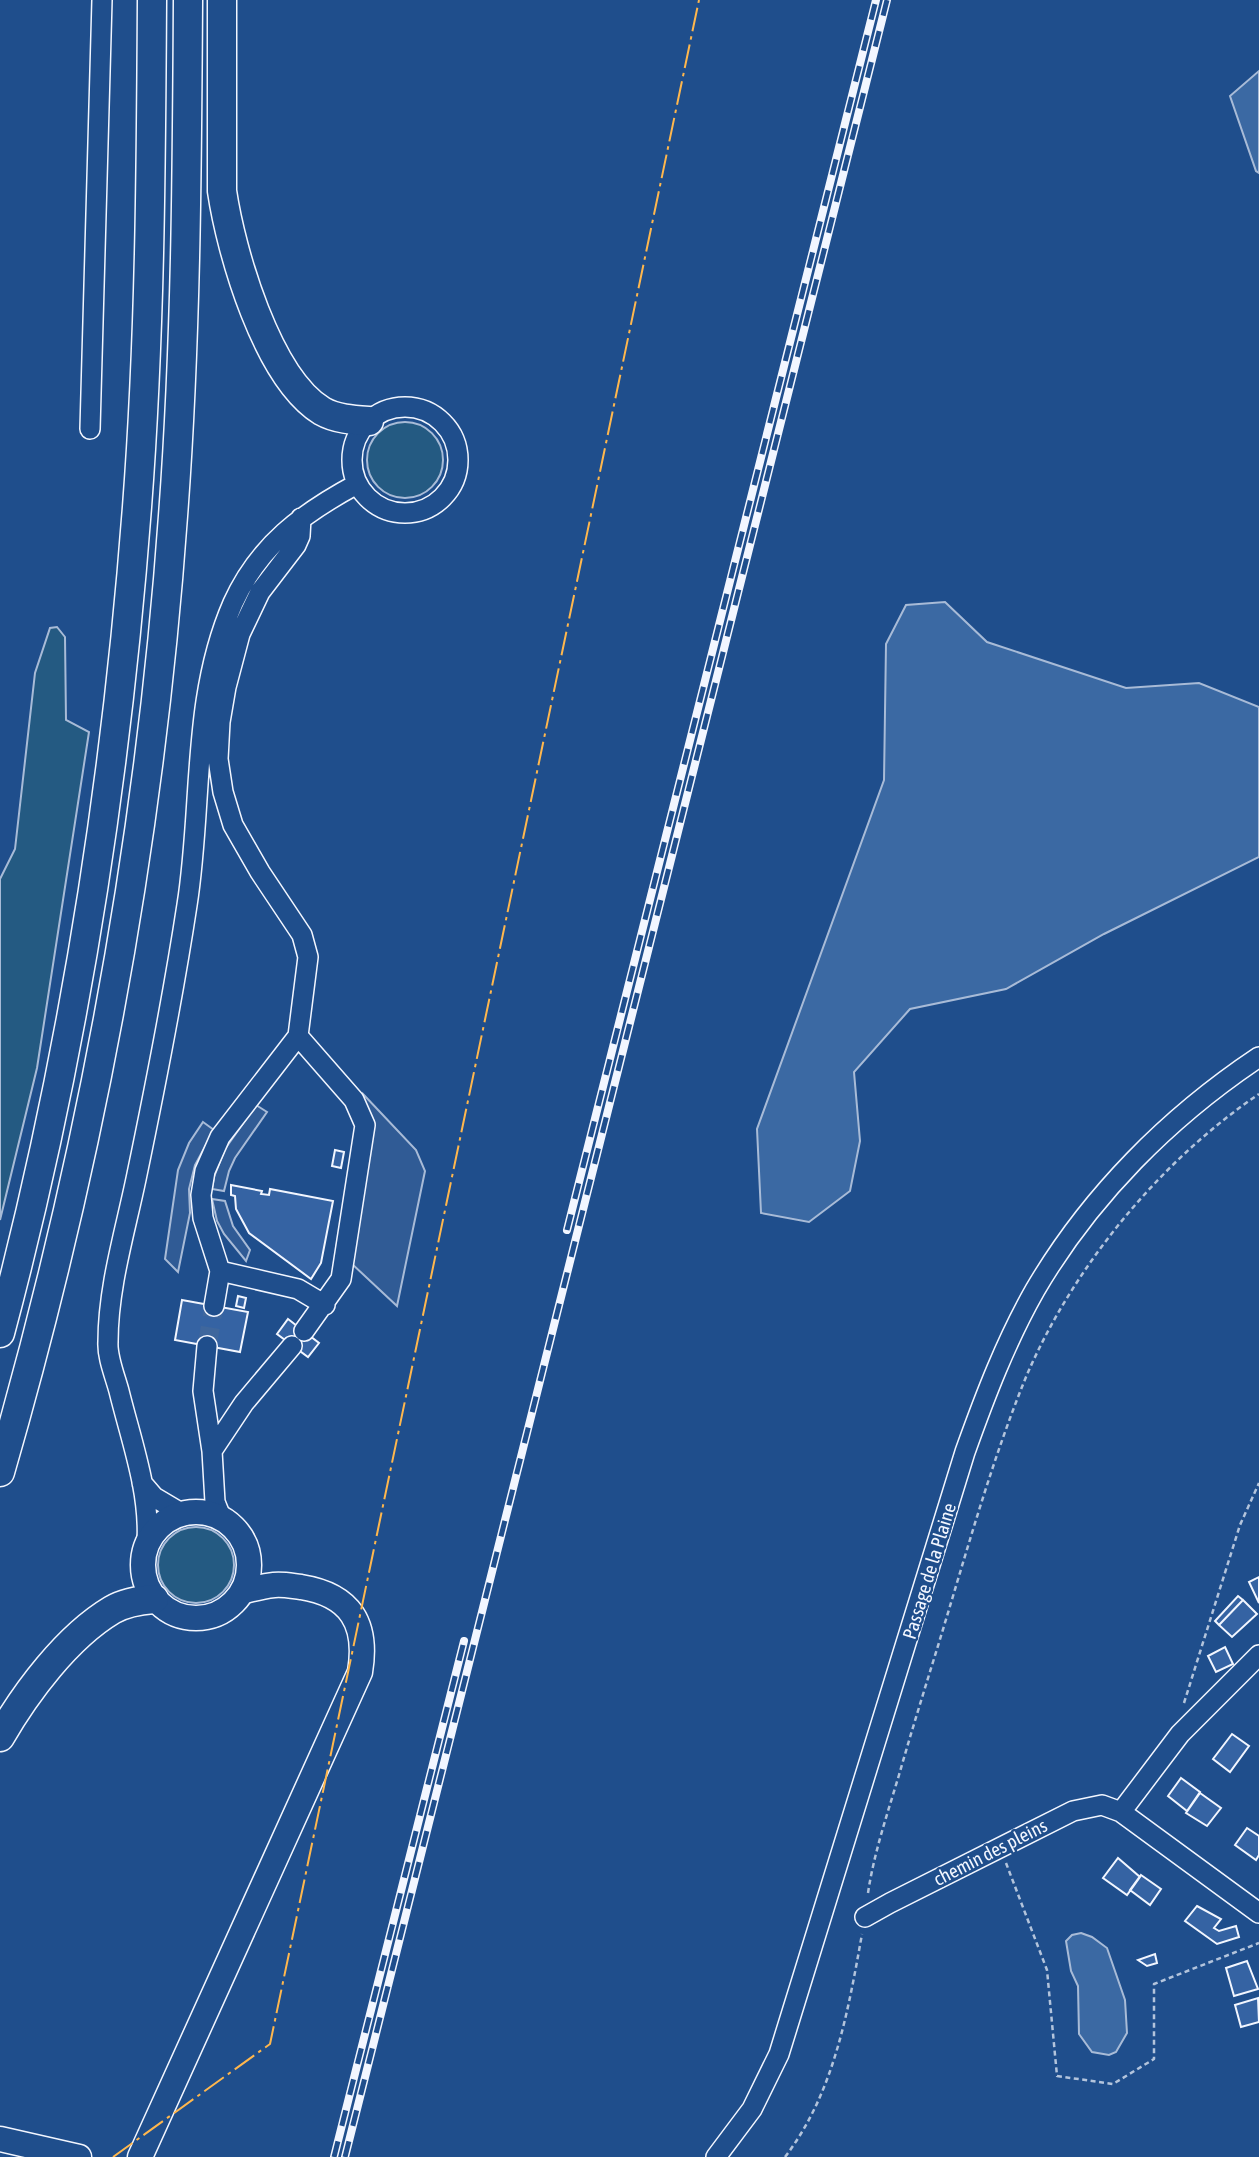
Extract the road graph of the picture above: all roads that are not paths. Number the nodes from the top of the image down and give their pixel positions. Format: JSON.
{"nodes":[{"id":1,"x":102,"y":0,"type":"edge"},
{"id":2,"x":152,"y":0,"type":"edge"},
{"id":3,"x":188,"y":0,"type":"edge"},
{"id":4,"x":222,"y":0,"type":"edge"},
{"id":5,"x":369,"y":421,"type":"junction"},
{"id":6,"x":90,"y":429,"type":"dead end"},
{"id":7,"x":357,"y":484,"type":"junction"},
{"id":8,"x":301,"y":518,"type":"junction"},
{"id":9,"x":298,"y":1036,"type":"junction"},
{"id":10,"x":1259,"y":1057,"type":"edge"},
{"id":11,"x":220,"y":1270,"type":"junction"},
{"id":12,"x":325,"y":1305,"type":"junction"},
{"id":13,"x":214,"y":1306,"type":"tunnel mouth"},
{"id":14,"x":0,"y":1333,"type":"edge"},
{"id":15,"x":207,"y":1346,"type":"tunnel mouth"},
{"id":16,"x":212,"y":1451,"type":"junction"},
{"id":17,"x":0,"y":1472,"type":"edge"},
{"id":18,"x":142,"y":1483,"type":"junction"},
{"id":19,"x":181,"y":1513,"type":"junction"},
{"id":20,"x":220,"y":1517,"type":"junction"},
{"id":21,"x":147,"y":1542,"type":"junction"},
{"id":22,"x":242,"y":1591,"type":"junction"},
{"id":23,"x":154,"y":1598,"type":"junction"},
{"id":24,"x":1259,"y":1656,"type":"edge"},
{"id":25,"x":0,"y":1737,"type":"edge"},
{"id":26,"x":1121,"y":1812,"type":"junction"},
{"id":27,"x":1259,"y":1913,"type":"edge"},
{"id":28,"x":865,"y":1917,"type":"road end"},
{"id":29,"x":1,"y":2138,"type":"edge"},
{"id":30,"x":79,"y":2157,"type":"edge"},
{"id":31,"x":140,"y":2157,"type":"edge"},
{"id":32,"x":716,"y":2157,"type":"edge"}],
"edges":[{"from":1,"to":6,"type":"street"},
{"from":2,"to":14,"type":"highway"},
{"from":3,"to":17,"type":"highway"},
{"from":4,"to":5,"type":"highway"},
{"from":5,"to":7,"type":"street"},
{"from":5,"to":7,"type":"street"},
{"from":7,"to":8,"type":"street"},
{"from":8,"to":9,"type":"street"},
{"from":8,"to":18,"type":"street"},
{"from":9,"to":11,"type":"street"},
{"from":9,"to":12,"type":"street"},
{"from":10,"to":32,"type":"street","name":"Passage de la Plaine"},
{"from":11,"to":12,"type":"street"},
{"from":11,"to":13,"type":"street"},
{"from":12,"to":16,"type":"street"},
{"from":15,"to":16,"type":"street"},
{"from":16,"to":20,"type":"street"},
{"from":18,"to":19,"type":"street"},
{"from":18,"to":21,"type":"street"},
{"from":19,"to":20,"type":"main road"},
{"from":19,"to":21,"type":"main road"},
{"from":20,"to":22,"type":"main road"},
{"from":21,"to":23,"type":"main road"},
{"from":22,"to":23,"type":"main road"},
{"from":22,"to":31,"type":"main road"},
{"from":23,"to":25,"type":"highway"},
{"from":24,"to":26,"type":"street"},
{"from":26,"to":27,"type":"street"},
{"from":26,"to":28,"type":"street","name":"chemin des pleins"},
{"from":29,"to":30,"type":"main road"}]}
